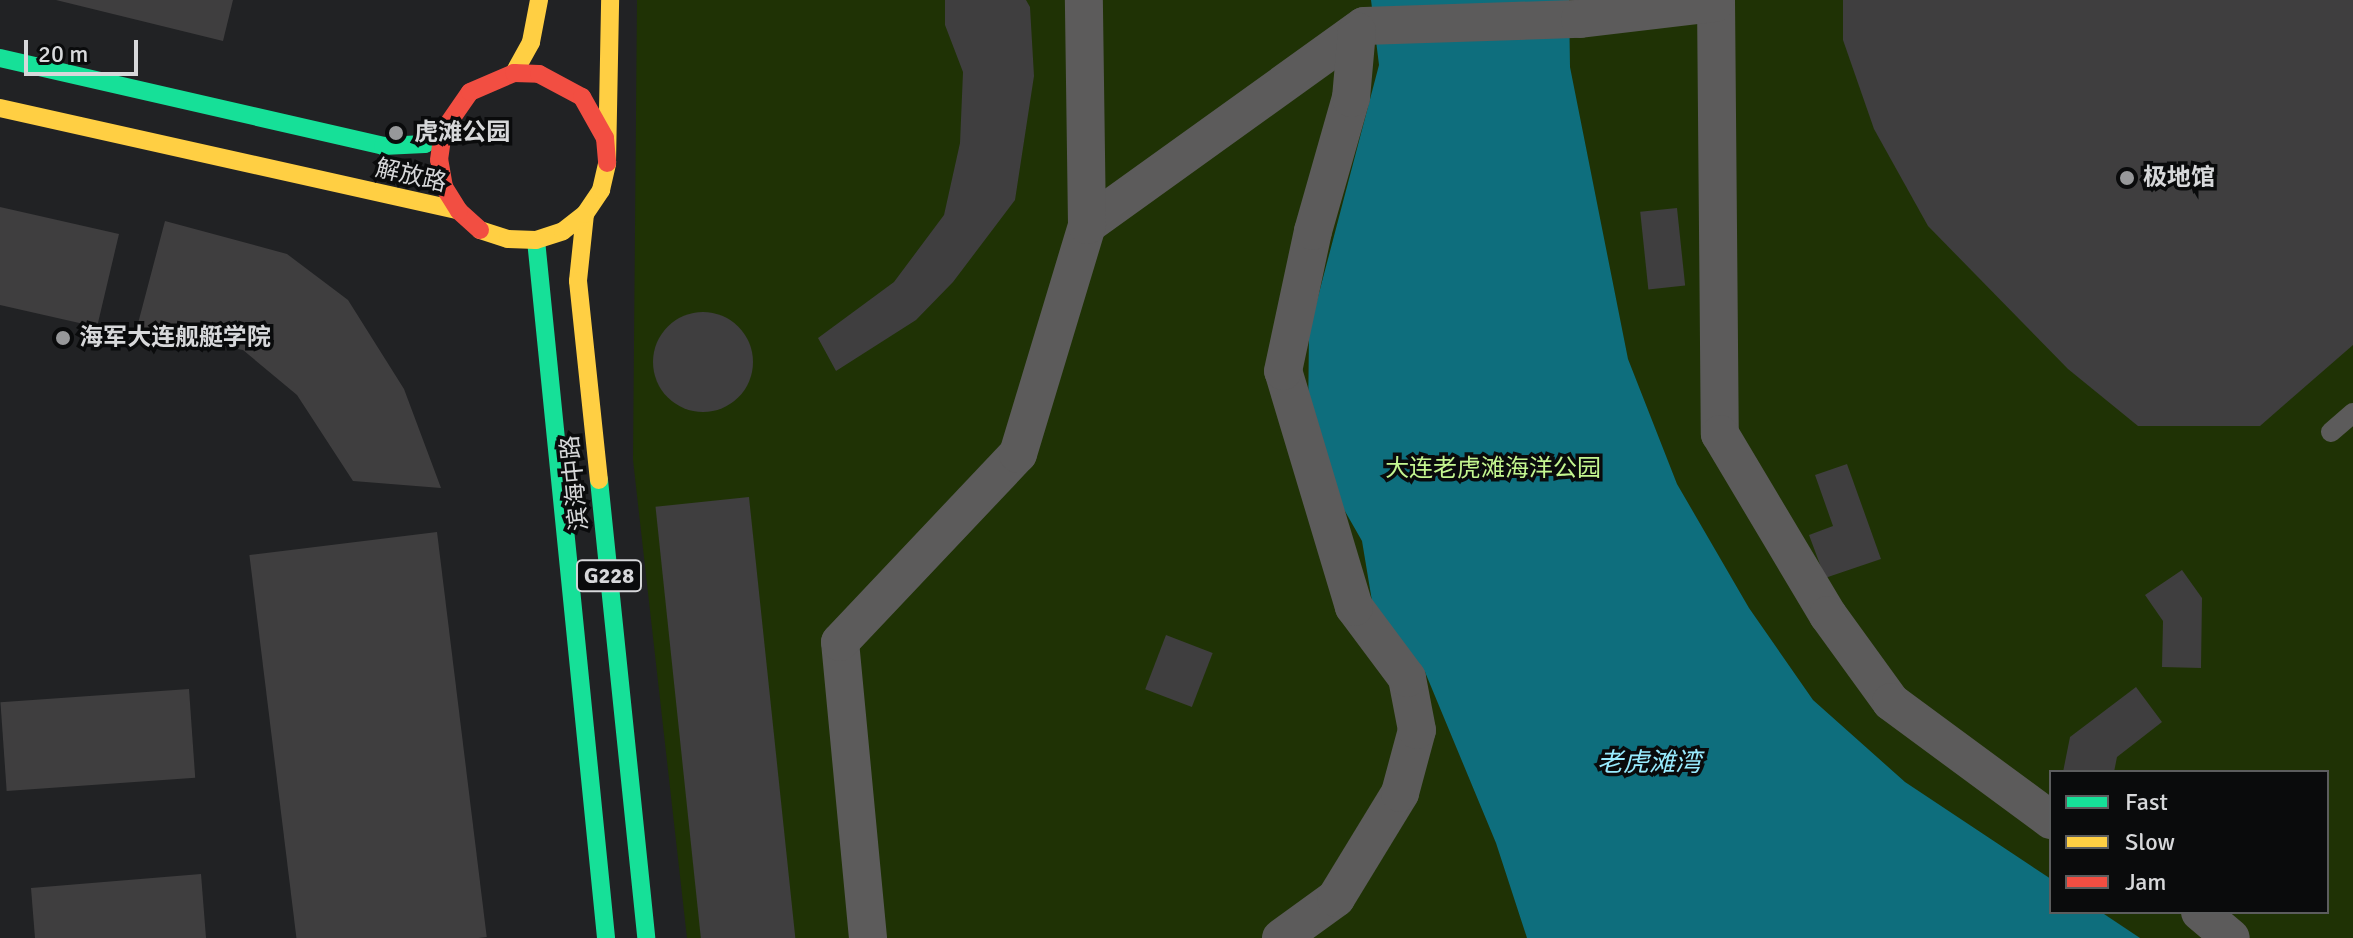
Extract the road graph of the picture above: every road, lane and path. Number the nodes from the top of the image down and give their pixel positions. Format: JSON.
{"nodes":[{"id":1,"x":539,"y":0,"type":"edge"},
{"id":2,"x":610,"y":0,"type":"edge"},
{"id":3,"x":1084,"y":0,"type":"edge"},
{"id":4,"x":1716,"y":2,"type":"edge"},
{"id":5,"x":1361,"y":29,"type":"junction"},
{"id":6,"x":0,"y":58,"type":"edge"},
{"id":7,"x":514,"y":73,"type":"junction"},
{"id":8,"x":0,"y":108,"type":"edge"},
{"id":9,"x":443,"y":131,"type":"junction"},
{"id":10,"x":607,"y":163,"type":"junction"},
{"id":11,"x":459,"y":211,"type":"junction"},
{"id":12,"x":585,"y":214,"type":"junction"},
{"id":13,"x":1087,"y":225,"type":"junction"},
{"id":14,"x":536,"y":240,"type":"junction"},
{"id":15,"x":2353,"y":413,"type":"edge"},
{"id":16,"x":2331,"y":432,"type":"dead end"},
{"id":17,"x":2049,"y":819,"type":"edge"},
{"id":18,"x":2202,"y":914,"type":"edge"},
{"id":19,"x":606,"y":938,"type":"edge"},
{"id":20,"x":646,"y":938,"type":"edge"},
{"id":21,"x":868,"y":938,"type":"edge"},
{"id":22,"x":1281,"y":938,"type":"edge"},
{"id":23,"x":2231,"y":938,"type":"edge"}],
"edges":[{"from":1,"to":7,"type":"main road"},
{"from":2,"to":10,"type":"main road","number":"G228"},
{"from":3,"to":13,"type":"street"},
{"from":4,"to":5,"type":"street"},
{"from":4,"to":17,"type":"street"},
{"from":5,"to":13,"type":"street"},
{"from":5,"to":22,"type":"street"},
{"from":6,"to":9,"type":"main road","name":"解放路"},
{"from":7,"to":9,"type":"main road"},
{"from":7,"to":10,"type":"main road"},
{"from":8,"to":11,"type":"main road","name":"解放路"},
{"from":9,"to":11,"type":"main road"},
{"from":10,"to":12,"type":"main road","number":"G228"},
{"from":11,"to":14,"type":"main road","name":"解放路"},
{"from":12,"to":14,"type":"main road"},
{"from":12,"to":20,"type":"main road","name":"滨海中路","number":"G228"},
{"from":13,"to":21,"type":"street"},
{"from":14,"to":19,"type":"main road","name":"滨海中路","number":"G228"},
{"from":15,"to":16,"type":"lane"},
{"from":18,"to":23,"type":"street"}]}
